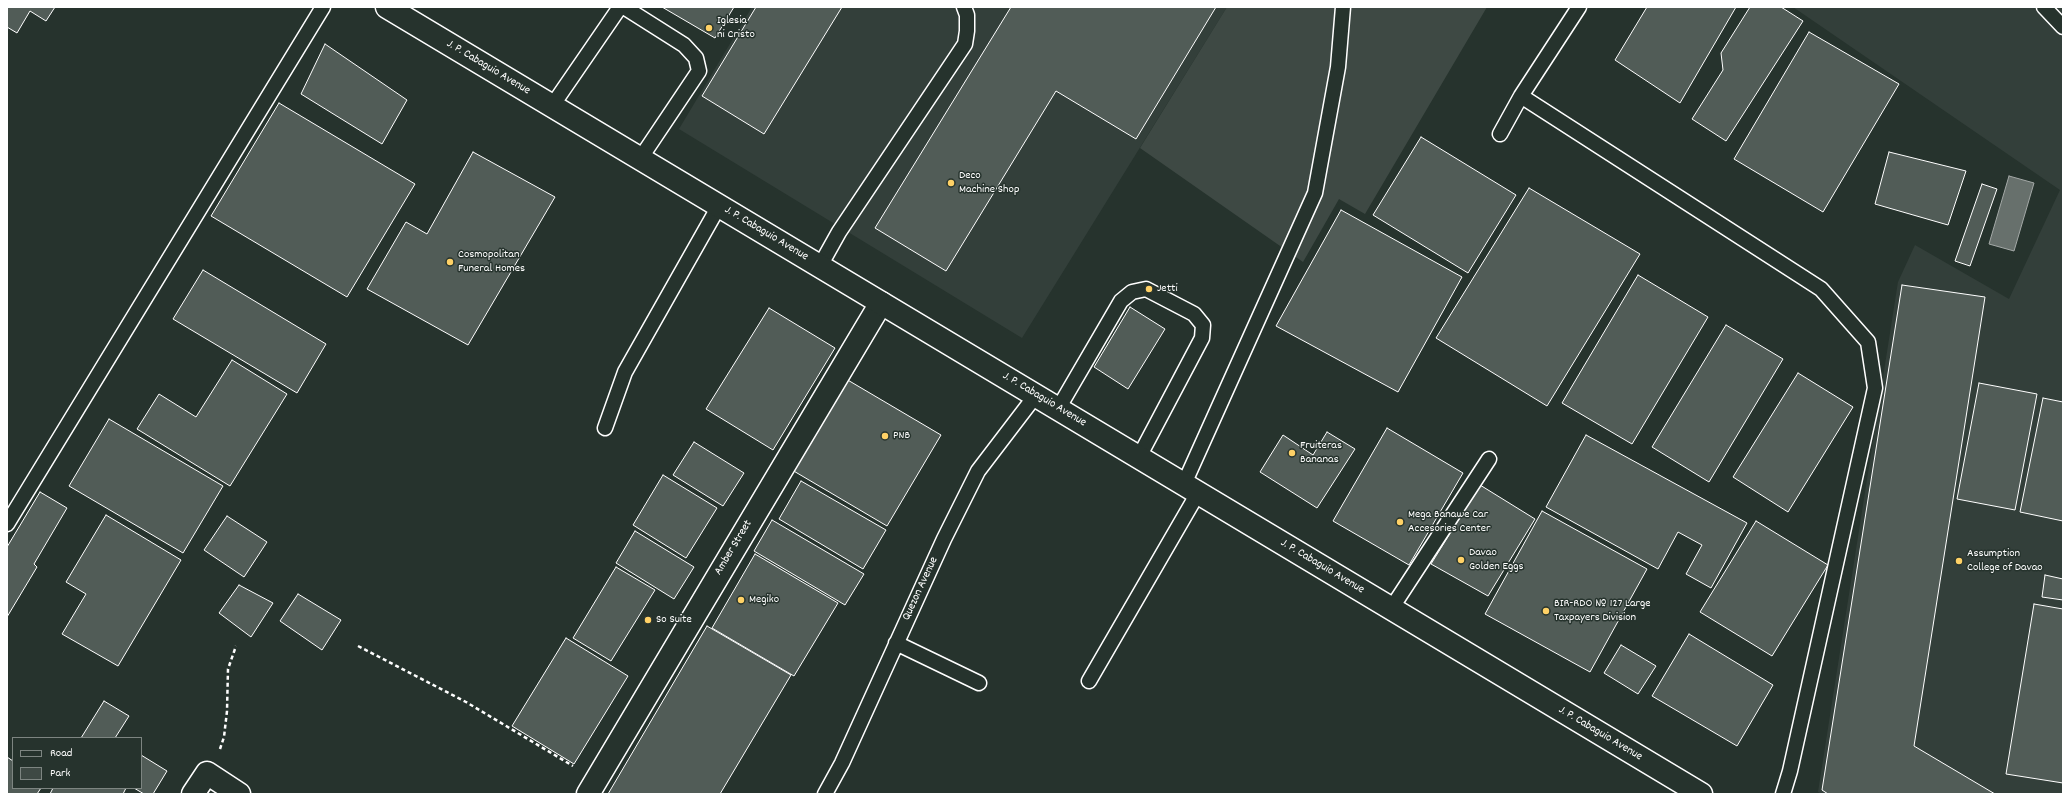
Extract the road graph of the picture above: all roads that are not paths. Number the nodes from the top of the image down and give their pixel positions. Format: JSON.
{"nodes":[{"id":1,"x":323,"y":7,"type":"edge"},
{"id":2,"x":387,"y":7,"type":"edge"},
{"id":3,"x":620,"y":7,"type":"edge"},
{"id":4,"x":624,"y":7,"type":"edge"},
{"id":5,"x":964,"y":7,"type":"edge"},
{"id":6,"x":1343,"y":7,"type":"edge"},
{"id":7,"x":1579,"y":7,"type":"edge"},
{"id":8,"x":2044,"y":7,"type":"edge"},
{"id":9,"x":2063,"y":27,"type":"edge"},
{"id":10,"x":1522,"y":96,"type":"junction"},
{"id":11,"x":552,"y":106,"type":"junction"},
{"id":12,"x":1500,"y":134,"type":"dead end"},
{"id":13,"x":640,"y":159,"type":"junction"},
{"id":14,"x":719,"y":206,"type":"junction"},
{"id":15,"x":820,"y":266,"type":"junction"},
{"id":16,"x":881,"y":303,"type":"junction"},
{"id":17,"x":1036,"y":395,"type":"junction"},
{"id":18,"x":1058,"y":409,"type":"junction"},
{"id":19,"x":605,"y":428,"type":"dead end"},
{"id":20,"x":1139,"y":457,"type":"junction"},
{"id":21,"x":1489,"y":459,"type":"dead end"},
{"id":22,"x":1191,"y":489,"type":"junction"},
{"id":23,"x":7,"y":524,"type":"edge"},
{"id":24,"x":1391,"y":609,"type":"junction"},
{"id":25,"x":896,"y":642,"type":"junction"},
{"id":26,"x":1089,"y":680,"type":"dead end"},
{"id":27,"x":979,"y":683,"type":"dead end"},
{"id":28,"x":592,"y":787,"type":"edge"},
{"id":29,"x":193,"y":794,"type":"edge"},
{"id":30,"x":239,"y":794,"type":"edge"},
{"id":31,"x":825,"y":794,"type":"edge"},
{"id":32,"x":1701,"y":794,"type":"edge"},
{"id":33,"x":1783,"y":794,"type":"edge"}],
"edges":[{"from":1,"to":23,"type":"lane"},
{"from":2,"to":11,"type":"main road","name":"J. P. Cabaguio Avenue"},
{"from":3,"to":11,"type":"lane"},
{"from":4,"to":13,"type":"lane"},
{"from":5,"to":15,"type":"lane"},
{"from":6,"to":22,"type":"lane"},
{"from":7,"to":10,"type":"lane"},
{"from":8,"to":9,"type":"lane"},
{"from":10,"to":12,"type":"lane"},
{"from":10,"to":33,"type":"lane"},
{"from":11,"to":13,"type":"main road","name":"J. P. Cabaguio Avenue"},
{"from":13,"to":14,"type":"main road","name":"J. P. Cabaguio Avenue"},
{"from":14,"to":15,"type":"main road","name":"J. P. Cabaguio Avenue"},
{"from":14,"to":19,"type":"lane"},
{"from":15,"to":16,"type":"main road","name":"J. P. Cabaguio Avenue"},
{"from":16,"to":17,"type":"main road","name":"J. P. Cabaguio Avenue"},
{"from":16,"to":28,"type":"main road","name":"Amber Street"},
{"from":17,"to":18,"type":"main road","name":"J. P. Cabaguio Avenue"},
{"from":17,"to":25,"type":"lane","name":"Quezon Avenue"},
{"from":18,"to":20,"type":"main road","name":"J. P. Cabaguio Avenue"},
{"from":18,"to":20,"type":"lane"},
{"from":20,"to":22,"type":"main road","name":"J. P. Cabaguio Avenue"},
{"from":21,"to":24,"type":"lane"},
{"from":22,"to":24,"type":"main road","name":"J. P. Cabaguio Avenue"},
{"from":22,"to":26,"type":"lane"},
{"from":24,"to":32,"type":"main road","name":"J. P. Cabaguio Avenue"},
{"from":25,"to":27,"type":"lane"},
{"from":25,"to":31,"type":"lane","name":"Quezon Avenue"},
{"from":29,"to":30,"type":"main road"}]}
